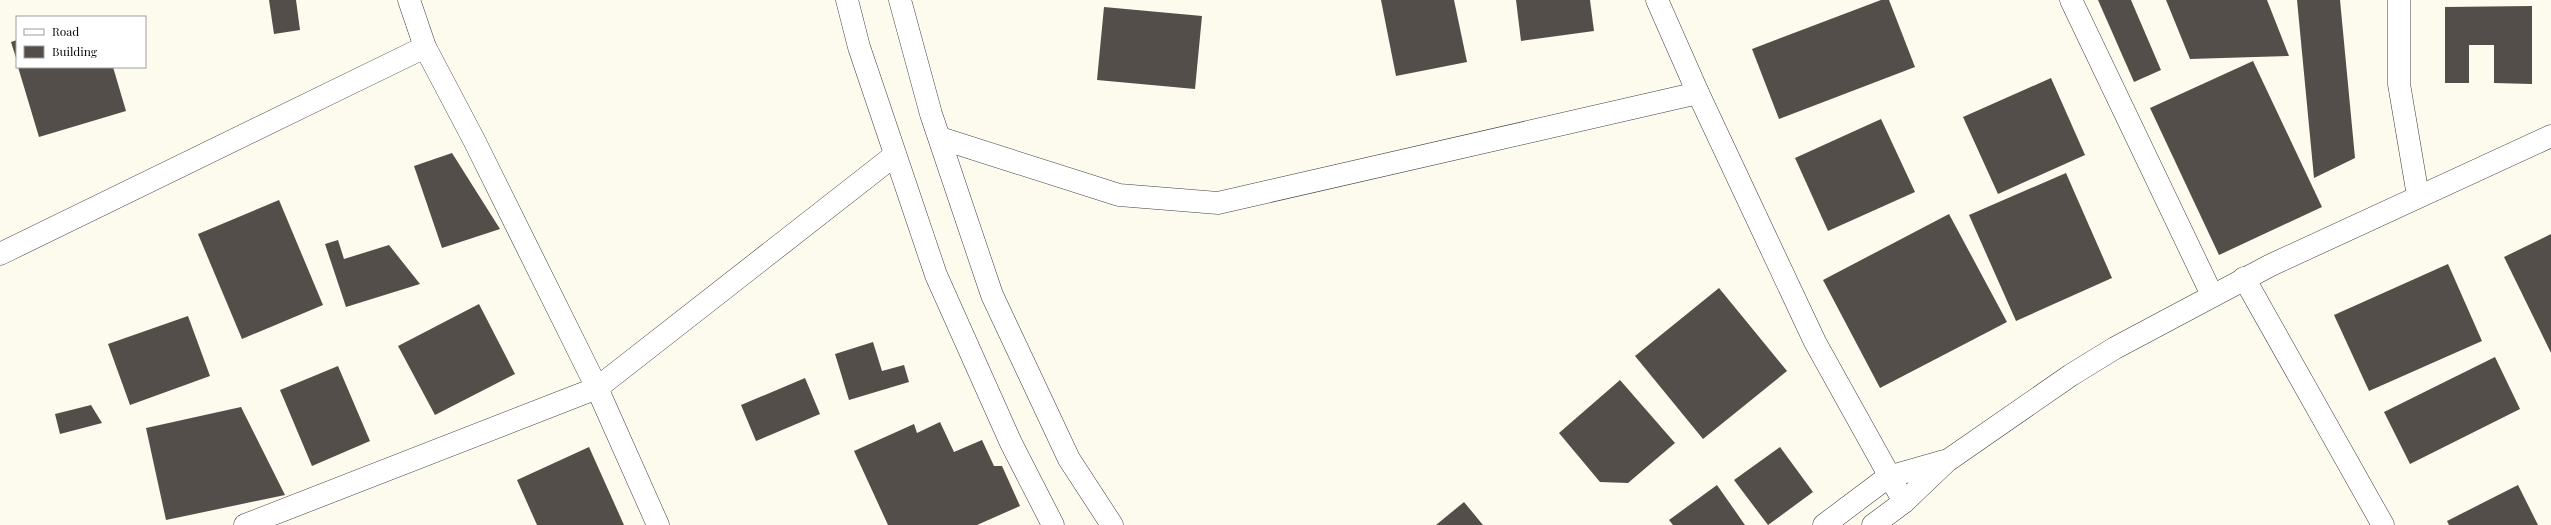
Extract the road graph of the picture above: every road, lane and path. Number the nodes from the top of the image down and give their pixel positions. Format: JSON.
{"nodes":[{"id":1,"x":409,"y":0,"type":"edge"},
{"id":2,"x":847,"y":0,"type":"edge"},
{"id":3,"x":900,"y":0,"type":"edge"},
{"id":4,"x":1657,"y":0,"type":"edge"},
{"id":5,"x":2071,"y":0,"type":"edge"},
{"id":6,"x":2399,"y":0,"type":"edge"},
{"id":7,"x":425,"y":47,"type":"junction"},
{"id":8,"x":1698,"y":93,"type":"junction"},
{"id":9,"x":2551,"y":136,"type":"edge"},
{"id":10,"x":940,"y":138,"type":"junction"},
{"id":11,"x":895,"y":155,"type":"junction"},
{"id":12,"x":2418,"y":196,"type":"junction"},
{"id":13,"x":0,"y":254,"type":"edge"},
{"id":14,"x":2244,"y":278,"type":"junction"},
{"id":15,"x":2212,"y":295,"type":"junction"},
{"id":16,"x":597,"y":388,"type":"junction"},
{"id":17,"x":1947,"y":461,"type":"junction"},
{"id":18,"x":1888,"y":477,"type":"junction"},
{"id":19,"x":1904,"y":502,"type":"junction"},
{"id":20,"x":1048,"y":524,"type":"edge"},
{"id":21,"x":245,"y":525,"type":"edge"},
{"id":22,"x":658,"y":525,"type":"edge"},
{"id":23,"x":1112,"y":525,"type":"edge"},
{"id":24,"x":1824,"y":525,"type":"edge"},
{"id":25,"x":1873,"y":525,"type":"edge"},
{"id":26,"x":2383,"y":525,"type":"edge"}],
"edges":[{"from":1,"to":7,"type":"street"},
{"from":2,"to":11,"type":"street"},
{"from":3,"to":10,"type":"street"},
{"from":4,"to":8,"type":"street"},
{"from":5,"to":15,"type":"street"},
{"from":6,"to":12,"type":"street"},
{"from":7,"to":13,"type":"street"},
{"from":7,"to":16,"type":"street"},
{"from":8,"to":10,"type":"street"},
{"from":8,"to":18,"type":"street"},
{"from":9,"to":12,"type":"street"},
{"from":10,"to":23,"type":"street"},
{"from":11,"to":16,"type":"street"},
{"from":11,"to":20,"type":"street"},
{"from":12,"to":14,"type":"street"},
{"from":14,"to":15,"type":"street"},
{"from":14,"to":26,"type":"street"},
{"from":15,"to":17,"type":"street"},
{"from":16,"to":21,"type":"street"},
{"from":16,"to":22,"type":"street"},
{"from":17,"to":18,"type":"street"},
{"from":17,"to":19,"type":"street"},
{"from":18,"to":19,"type":"street"},
{"from":18,"to":24,"type":"street"},
{"from":19,"to":25,"type":"street"}]}
